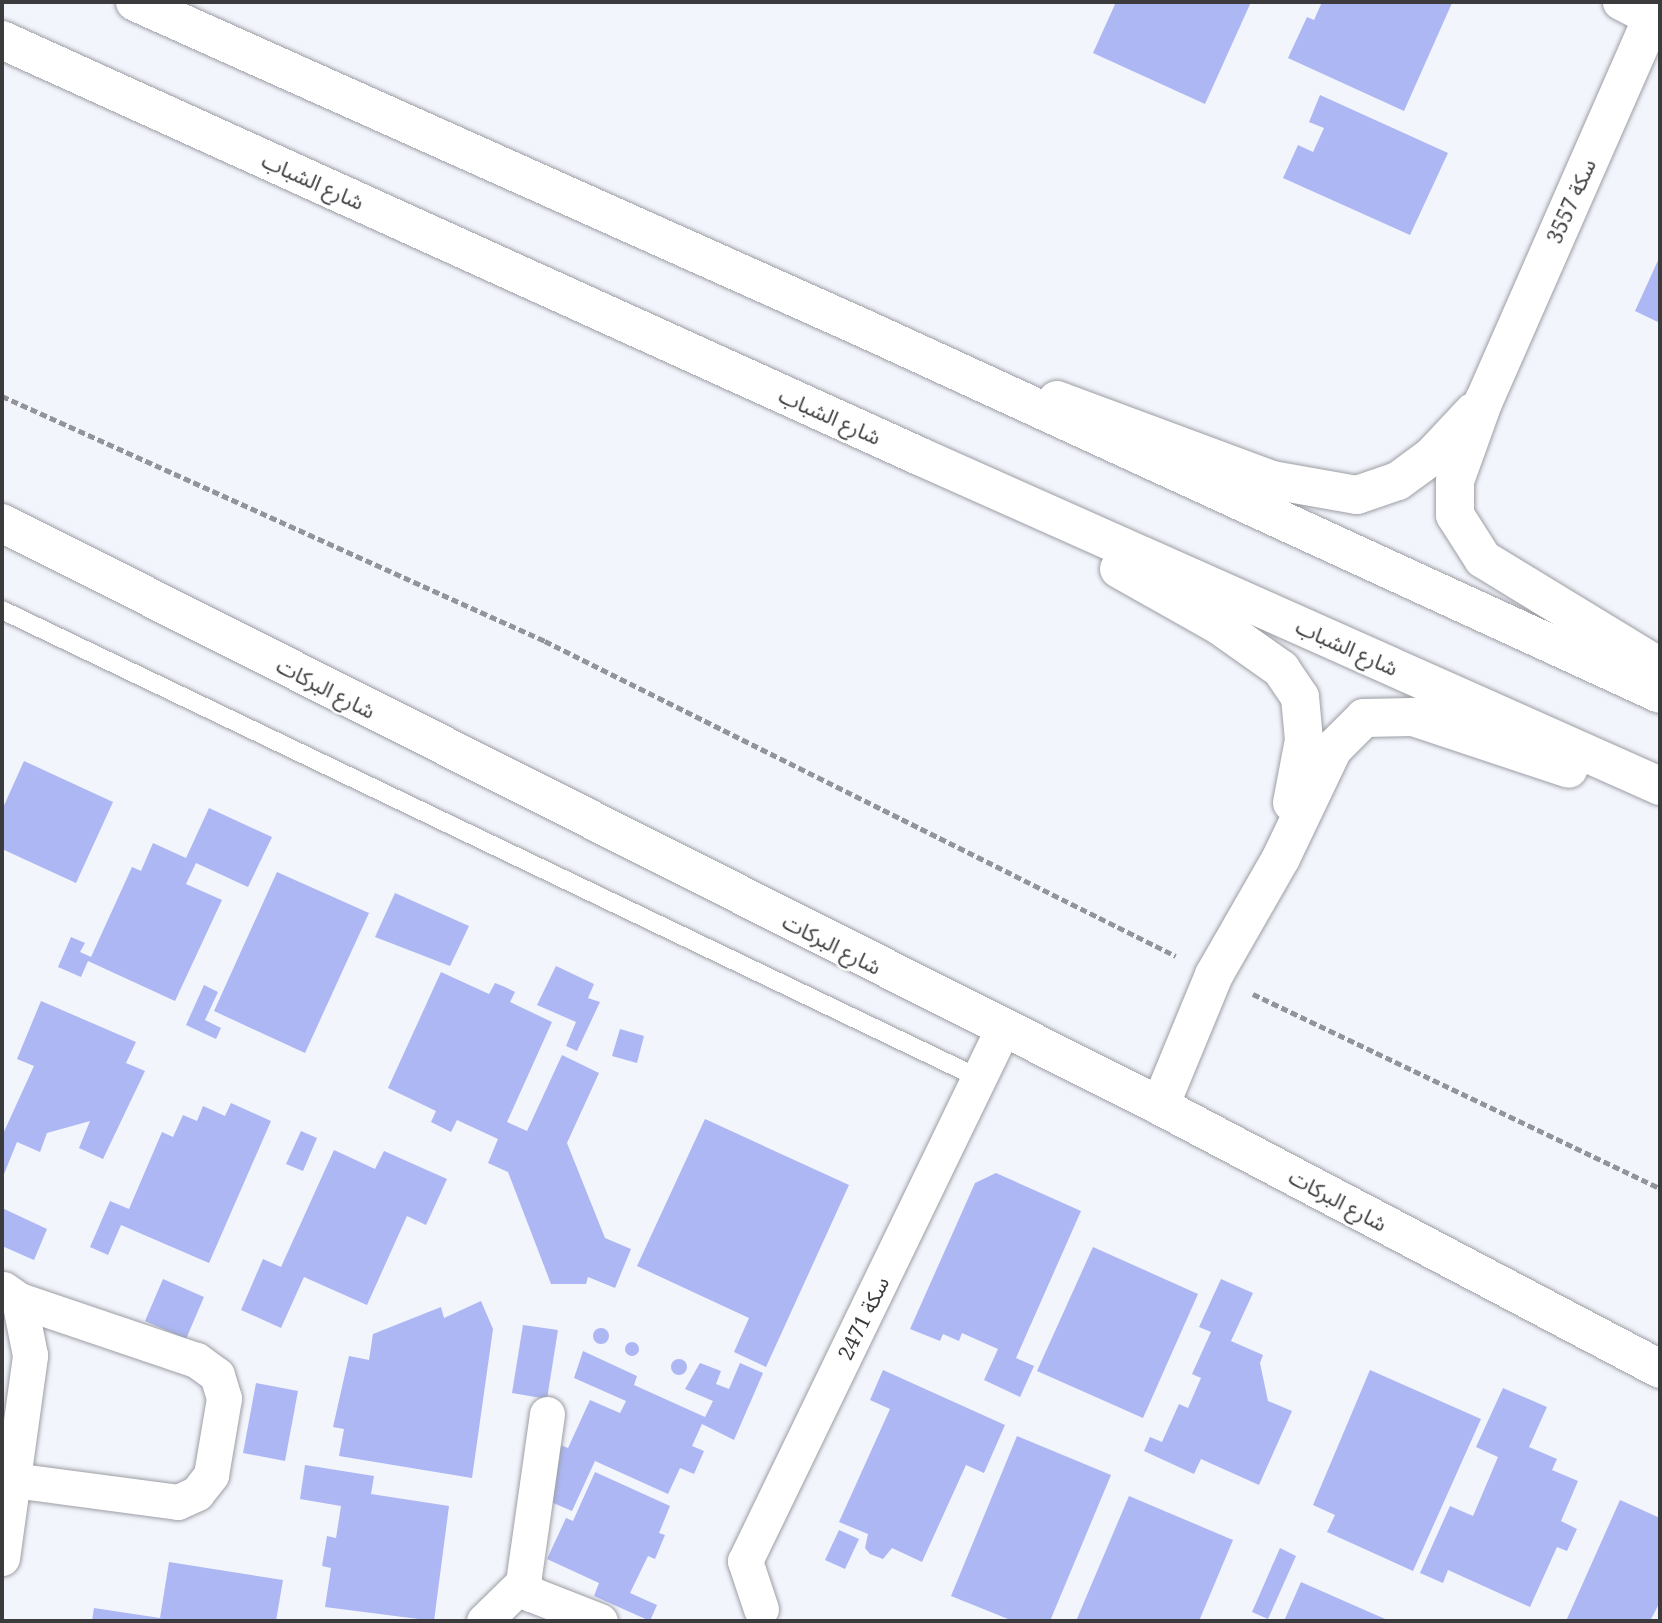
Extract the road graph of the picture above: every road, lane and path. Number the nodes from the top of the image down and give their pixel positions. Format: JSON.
{"nodes":[{"id":1,"x":135,"y":2,"type":"edge"},
{"id":2,"x":1643,"y":7,"type":"edge"},
{"id":3,"x":2,"y":40,"type":"edge"},
{"id":4,"x":861,"y":327,"type":"junction"},
{"id":5,"x":2,"y":396,"type":"edge"},
{"id":6,"x":1484,"y":400,"type":"junction"},
{"id":7,"x":919,"y":456,"type":"junction"},
{"id":8,"x":2,"y":523,"type":"edge"},
{"id":9,"x":2,"y":610,"type":"edge"},
{"id":10,"x":1660,"y":667,"type":"edge"},
{"id":11,"x":1660,"y":694,"type":"edge"},
{"id":12,"x":1660,"y":786,"type":"edge"},
{"id":13,"x":1660,"y":800,"type":"edge"},
{"id":14,"x":1280,"y":858,"type":"junction"},
{"id":15,"x":1214,"y":975,"type":"junction"},
{"id":16,"x":1002,"y":1030,"type":"junction"},
{"id":17,"x":979,"y":1078,"type":"junction"},
{"id":18,"x":1160,"y":1107,"type":"junction"},
{"id":19,"x":1660,"y":1188,"type":"edge"},
{"id":20,"x":10,"y":1294,"type":"edge"},
{"id":21,"x":1660,"y":1368,"type":"edge"},
{"id":22,"x":547,"y":1413,"type":"dead end"},
{"id":23,"x":13,"y":1480,"type":"junction"},
{"id":24,"x":2,"y":1558,"type":"edge"},
{"id":25,"x":523,"y":1583,"type":"junction"},
{"id":26,"x":760,"y":1617,"type":"edge"},
{"id":27,"x":484,"y":1621,"type":"edge"},
{"id":28,"x":600,"y":1621,"type":"edge"}],
"edges":[{"from":1,"to":4,"type":"main road"},
{"from":2,"to":6,"type":"main road","name":"سكة 3557"},
{"from":3,"to":7,"type":"main road","name":"شارع الشباب"},
{"from":4,"to":6,"type":"main road"},
{"from":4,"to":11,"type":"main road"},
{"from":5,"to":15,"type":"path"},
{"from":6,"to":10,"type":"main road","name":"سكة 3557"},
{"from":7,"to":12,"type":"main road","name":"شارع الشباب"},
{"from":7,"to":14,"type":"main road"},
{"from":8,"to":16,"type":"main road","name":"شارع البركات"},
{"from":9,"to":17,"type":"lane"},
{"from":13,"to":14,"type":"main road"},
{"from":14,"to":15,"type":"main road"},
{"from":15,"to":18,"type":"main road"},
{"from":15,"to":19,"type":"path"},
{"from":16,"to":17,"type":"street","name":"سكة 2471"},
{"from":16,"to":18,"type":"main road","name":"شارع البركات"},
{"from":17,"to":26,"type":"street","name":"سكة 2471"},
{"from":18,"to":21,"type":"main road","name":"شارع البركات"},
{"from":20,"to":23,"type":"street"},
{"from":20,"to":23,"type":"street"},
{"from":22,"to":25,"type":"street"},
{"from":23,"to":24,"type":"street"},
{"from":25,"to":27,"type":"street"},
{"from":25,"to":28,"type":"street"}]}
